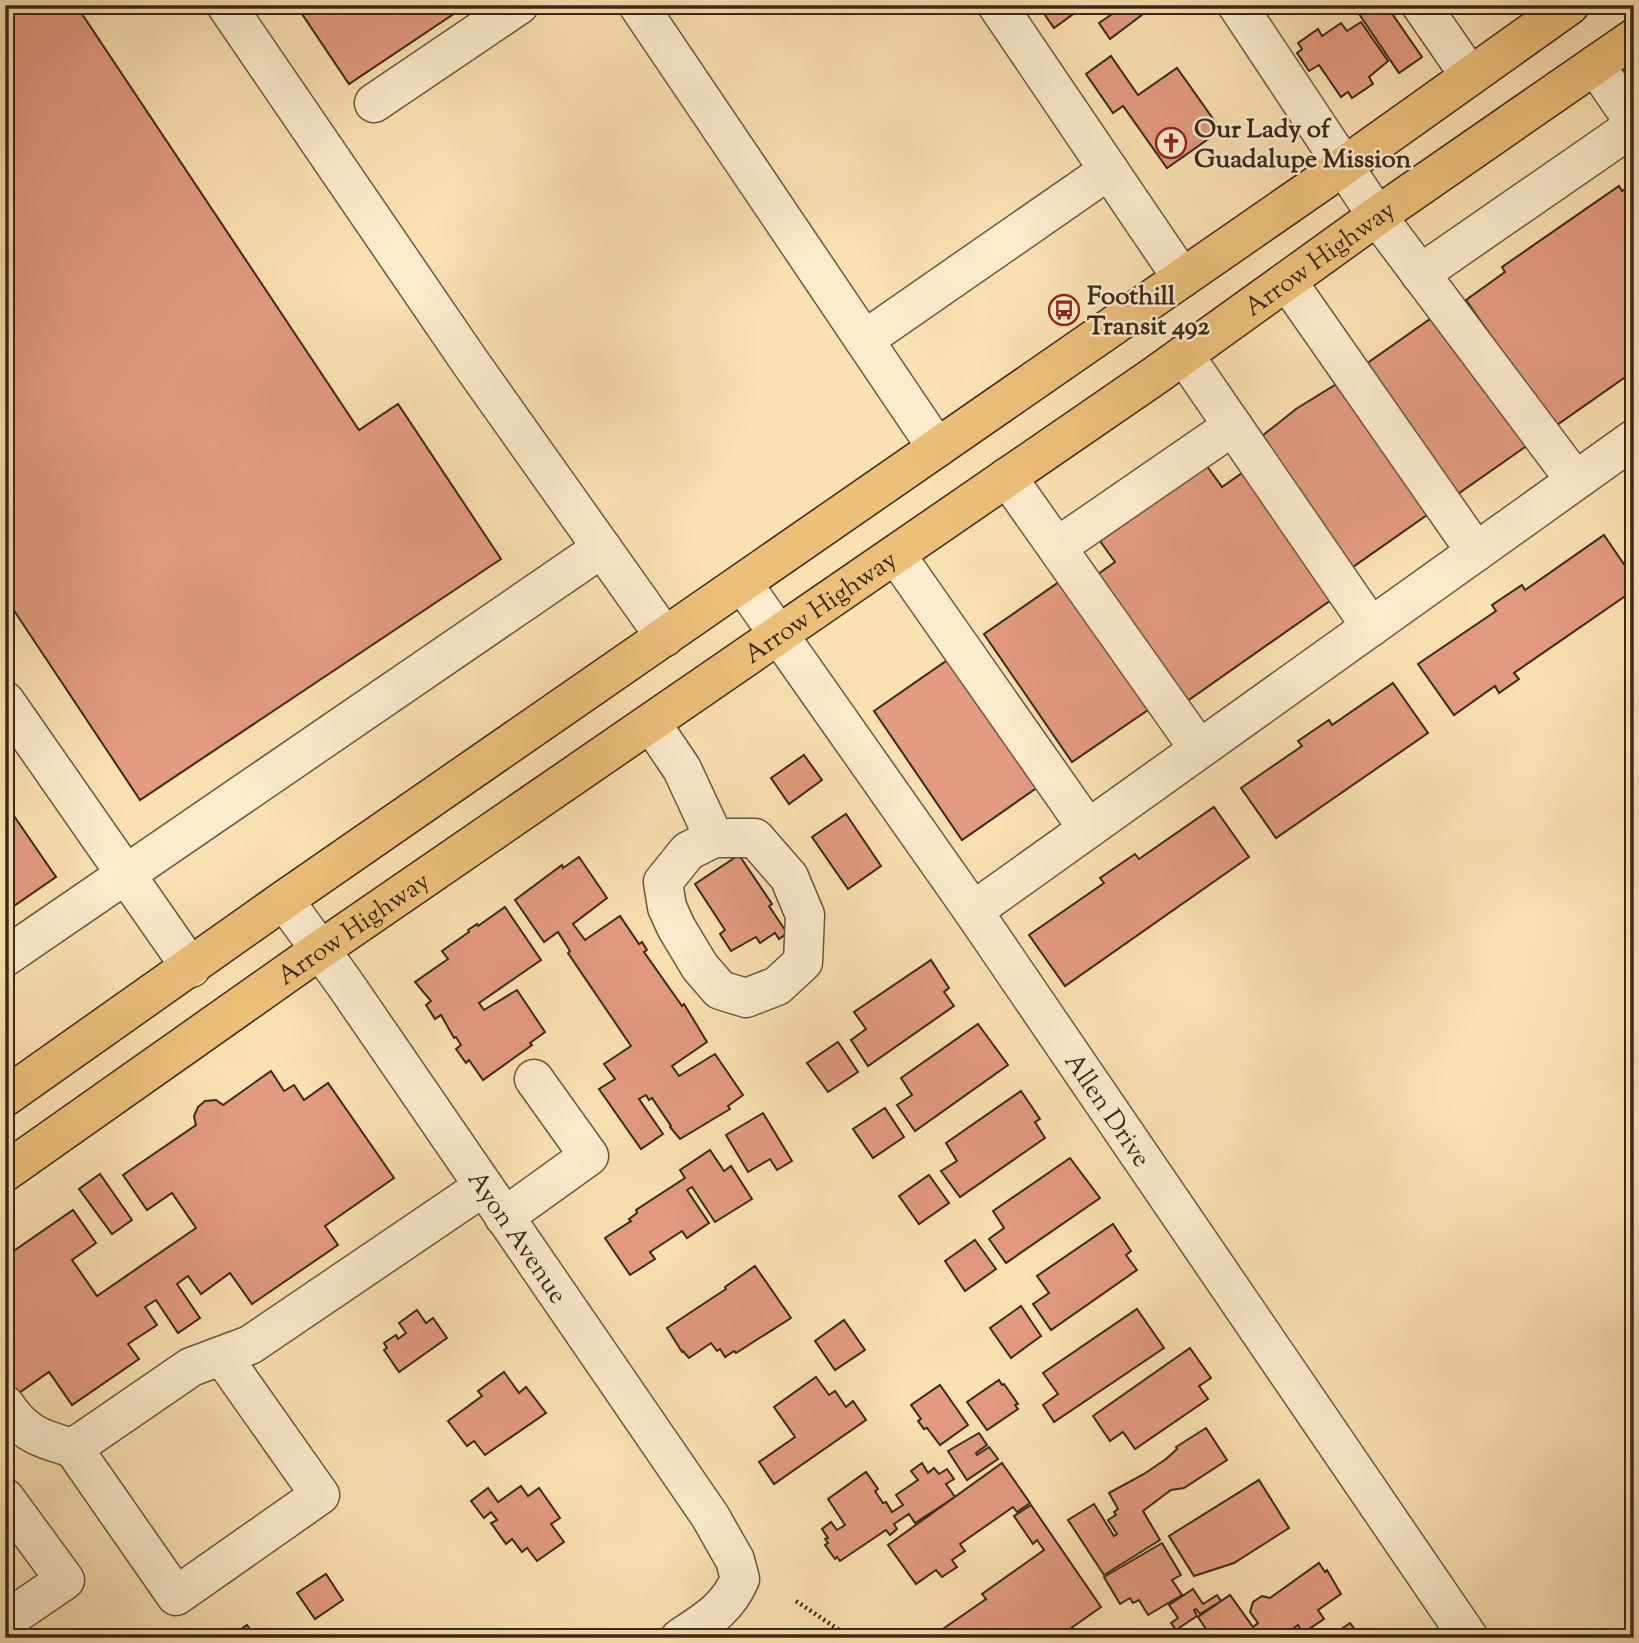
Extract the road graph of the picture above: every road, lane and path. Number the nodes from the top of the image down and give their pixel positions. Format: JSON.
{"nodes":[{"id":1,"x":226,"y":5,"type":"edge"},
{"id":2,"x":519,"y":5,"type":"edge"},
{"id":3,"x":638,"y":5,"type":"edge"},
{"id":4,"x":997,"y":5,"type":"edge"},
{"id":5,"x":1237,"y":5,"type":"edge"},
{"id":6,"x":1421,"y":5,"type":"edge"},
{"id":7,"x":1570,"y":5,"type":"edge"},
{"id":8,"x":1634,"y":38,"type":"edge"},
{"id":9,"x":1595,"y":65,"type":"junction"},
{"id":10,"x":1470,"y":76,"type":"junction"},
{"id":11,"x":374,"y":103,"type":"dead end"},
{"id":12,"x":1634,"y":124,"type":"edge"},
{"id":13,"x":1344,"y":166,"type":"junction"},
{"id":14,"x":1109,"y":170,"type":"junction"},
{"id":15,"x":1377,"y":216,"type":"junction"},
{"id":16,"x":1420,"y":274,"type":"junction"},
{"id":17,"x":1182,"y":278,"type":"junction"},
{"id":18,"x":1287,"y":281,"type":"junction"},
{"id":19,"x":864,"y":340,"type":"junction"},
{"id":20,"x":1184,"y":355,"type":"junction"},
{"id":21,"x":1233,"y":426,"type":"junction"},
{"id":22,"x":1634,"y":439,"type":"edge"},
{"id":23,"x":937,"y":448,"type":"junction"},
{"id":24,"x":1007,"y":477,"type":"junction"},
{"id":25,"x":1575,"y":480,"type":"junction"},
{"id":26,"x":1057,"y":547,"type":"junction"},
{"id":27,"x":601,"y":548,"type":"junction"},
{"id":28,"x":1476,"y":552,"type":"junction"},
{"id":29,"x":896,"y":555,"type":"junction"},
{"id":30,"x":743,"y":584,"type":"junction"},
{"id":31,"x":1371,"y":627,"type":"junction"},
{"id":32,"x":779,"y":636,"type":"junction"},
{"id":33,"x":665,"y":637,"type":"junction"},
{"id":34,"x":5,"y":701,"type":"edge"},
{"id":35,"x":651,"y":723,"type":"junction"},
{"id":36,"x":19,"y":749,"type":"edge"},
{"id":37,"x":1199,"y":749,"type":"junction"},
{"id":38,"x":1088,"y":829,"type":"junction"},
{"id":39,"x":714,"y":838,"type":"dead end"},
{"id":40,"x":124,"y":875,"type":"junction"},
{"id":41,"x":284,"y":900,"type":"junction"},
{"id":42,"x":973,"y":911,"type":"junction"},
{"id":43,"x":320,"y":950,"type":"junction"},
{"id":44,"x":5,"y":957,"type":"edge"},
{"id":45,"x":191,"y":968,"type":"junction"},
{"id":46,"x":534,"y":1079,"type":"dead end"},
{"id":47,"x":5,"y":1097,"type":"edge"},
{"id":48,"x":5,"y":1172,"type":"edge"},
{"id":49,"x":494,"y":1202,"type":"junction"},
{"id":50,"x":222,"y":1356,"type":"junction"},
{"id":51,"x":5,"y":1405,"type":"edge"},
{"id":52,"x":73,"y":1448,"type":"junction"},
{"id":53,"x":5,"y":1498,"type":"edge"},
{"id":54,"x":796,"y":1601,"type":"dead end"},
{"id":55,"x":5,"y":1621,"type":"edge"},
{"id":56,"x":680,"y":1638,"type":"edge"},
{"id":57,"x":851,"y":1638,"type":"edge"},
{"id":58,"x":1469,"y":1638,"type":"edge"}],
"edges":[{"from":1,"to":27,"type":"street"},
{"from":2,"to":11,"type":"street"},
{"from":3,"to":19,"type":"street"},
{"from":4,"to":14,"type":"street"},
{"from":5,"to":13,"type":"street"},
{"from":6,"to":10,"type":"street"},
{"from":7,"to":10,"type":"main road"},
{"from":8,"to":9,"type":"main road","name":"Arrow Highway"},
{"from":9,"to":12,"type":"street"},
{"from":9,"to":15,"type":"main road","name":"Arrow Highway"},
{"from":10,"to":13,"type":"main road"},
{"from":12,"to":16,"type":"street"},
{"from":13,"to":15,"type":"street"},
{"from":13,"to":17,"type":"main road"},
{"from":14,"to":17,"type":"street"},
{"from":14,"to":19,"type":"street"},
{"from":15,"to":16,"type":"street"},
{"from":15,"to":18,"type":"main road","name":"Arrow Highway"},
{"from":16,"to":25,"type":"street"},
{"from":17,"to":23,"type":"main road"},
{"from":18,"to":20,"type":"main road","name":"Arrow Highway"},
{"from":18,"to":28,"type":"street"},
{"from":19,"to":23,"type":"street"},
{"from":20,"to":21,"type":"street"},
{"from":20,"to":24,"type":"main road","name":"Arrow Highway"},
{"from":21,"to":26,"type":"street"},
{"from":21,"to":31,"type":"street"},
{"from":22,"to":25,"type":"street"},
{"from":23,"to":30,"type":"main road"},
{"from":24,"to":26,"type":"street"},
{"from":24,"to":29,"type":"main road","name":"Arrow Highway"},
{"from":25,"to":28,"type":"street"},
{"from":26,"to":37,"type":"street"},
{"from":27,"to":33,"type":"street"},
{"from":27,"to":40,"type":"street"},
{"from":28,"to":31,"type":"street"},
{"from":29,"to":32,"type":"main road","name":"Arrow Highway"},
{"from":29,"to":38,"type":"street"},
{"from":30,"to":32,"type":"street","name":"Allen Drive"},
{"from":30,"to":33,"type":"main road"},
{"from":31,"to":37,"type":"street"},
{"from":32,"to":35,"type":"main road","name":"Arrow Highway"},
{"from":32,"to":42,"type":"street","name":"Allen Drive"},
{"from":33,"to":41,"type":"main road"},
{"from":34,"to":36,"type":"street"},
{"from":35,"to":39,"type":"street"},
{"from":35,"to":43,"type":"main road","name":"Arrow Highway"},
{"from":36,"to":40,"type":"street"},
{"from":37,"to":38,"type":"street"},
{"from":38,"to":42,"type":"street"},
{"from":40,"to":44,"type":"street"},
{"from":40,"to":45,"type":"street"},
{"from":41,"to":43,"type":"street","name":"Ayon Avenue"},
{"from":41,"to":45,"type":"main road"},
{"from":42,"to":58,"type":"street","name":"Allen Drive"},
{"from":43,"to":48,"type":"main road","name":"Arrow Highway"},
{"from":43,"to":49,"type":"street","name":"Ayon Avenue"},
{"from":45,"to":47,"type":"main road"},
{"from":46,"to":49,"type":"street"},
{"from":49,"to":50,"type":"street"},
{"from":49,"to":56,"type":"street","name":"Ayon Avenue"},
{"from":50,"to":52,"type":"street"},
{"from":50,"to":52,"type":"street"},
{"from":51,"to":52,"type":"street"},
{"from":53,"to":55,"type":"street"},
{"from":54,"to":57,"type":"path"}]}
